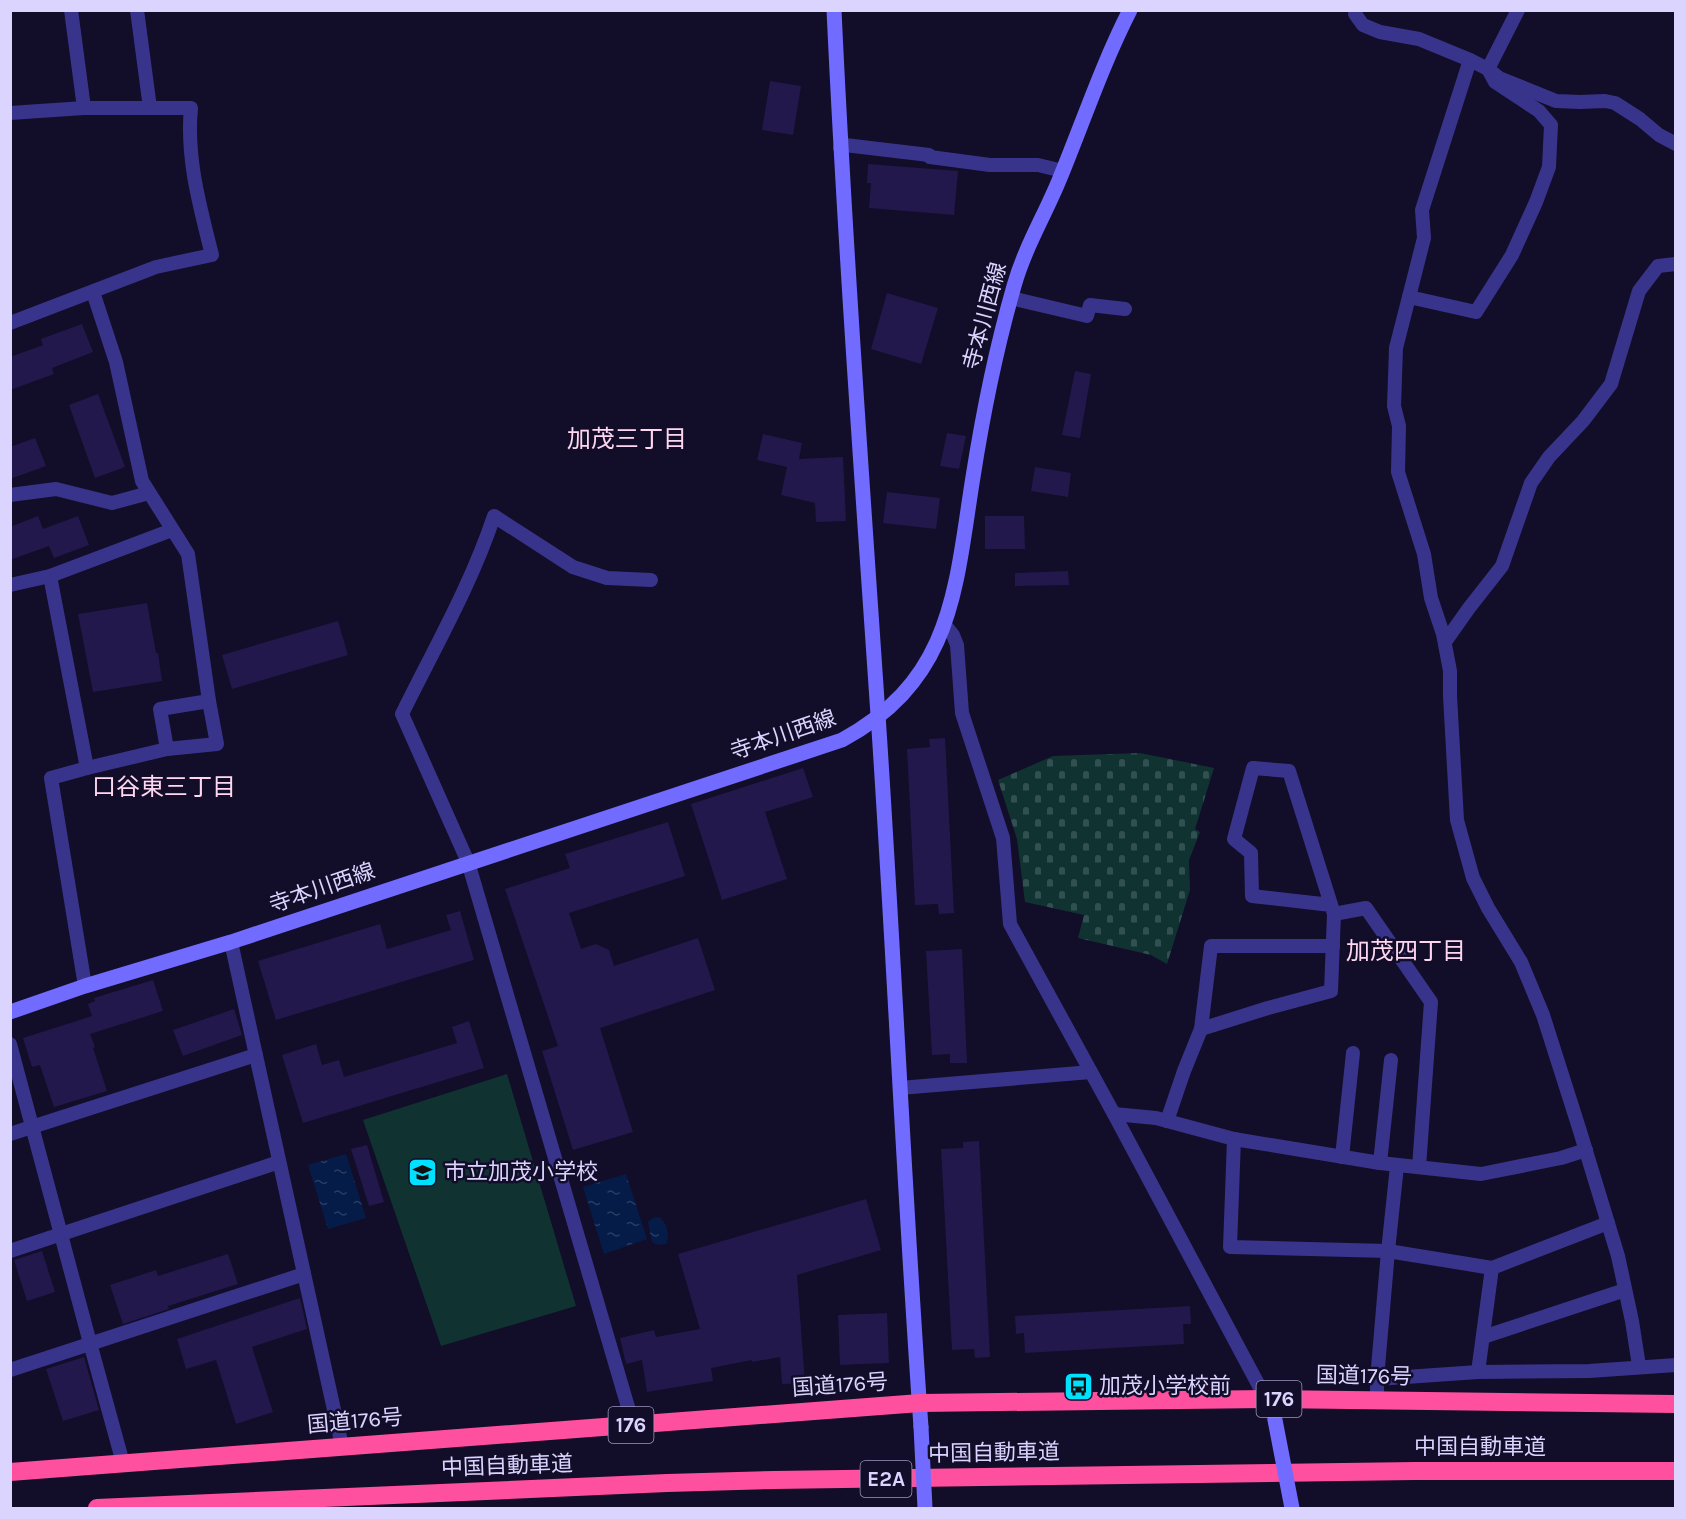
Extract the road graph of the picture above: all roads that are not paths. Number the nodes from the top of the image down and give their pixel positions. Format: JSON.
{"nodes":[{"id":1,"x":71,"y":10,"type":"edge"},
{"id":2,"x":137,"y":10,"type":"edge"},
{"id":3,"x":834,"y":10,"type":"edge"},
{"id":4,"x":1130,"y":10,"type":"edge"},
{"id":5,"x":1356,"y":10,"type":"edge"},
{"id":6,"x":1518,"y":10,"type":"edge"},
{"id":7,"x":1470,"y":60,"type":"junction"},
{"id":8,"x":1488,"y":69,"type":"junction"},
{"id":9,"x":84,"y":108,"type":"junction"},
{"id":10,"x":150,"y":108,"type":"junction"},
{"id":11,"x":10,"y":113,"type":"edge"},
{"id":12,"x":1676,"y":144,"type":"edge"},
{"id":13,"x":840,"y":148,"type":"junction"},
{"id":14,"x":1063,"y":171,"type":"junction"},
{"id":15,"x":1676,"y":264,"type":"edge"},
{"id":16,"x":93,"y":292,"type":"junction"},
{"id":17,"x":1409,"y":297,"type":"junction"},
{"id":18,"x":1011,"y":298,"type":"junction"},
{"id":19,"x":1125,"y":309,"type":"dead end"},
{"id":20,"x":10,"y":323,"type":"edge"},
{"id":21,"x":149,"y":493,"type":"junction"},
{"id":22,"x":10,"y":495,"type":"edge"},
{"id":23,"x":172,"y":530,"type":"junction"},
{"id":24,"x":50,"y":576,"type":"junction"},
{"id":25,"x":651,"y":580,"type":"dead end"},
{"id":26,"x":10,"y":585,"type":"edge"},
{"id":27,"x":945,"y":625,"type":"junction"},
{"id":28,"x":1445,"y":642,"type":"junction"},
{"id":29,"x":209,"y":701,"type":"junction"},
{"id":30,"x":878,"y":717,"type":"junction"},
{"id":31,"x":167,"y":749,"type":"junction"},
{"id":32,"x":87,"y":768,"type":"junction"},
{"id":33,"x":468,"y":862,"type":"junction"},
{"id":34,"x":1333,"y":909,"type":"junction"},
{"id":35,"x":231,"y":942,"type":"junction"},
{"id":36,"x":1333,"y":945,"type":"junction"},
{"id":37,"x":85,"y":986,"type":"junction"},
{"id":38,"x":10,"y":1012,"type":"edge"},
{"id":39,"x":1201,"y":1029,"type":"junction"},
{"id":40,"x":10,"y":1044,"type":"edge"},
{"id":41,"x":1353,"y":1053,"type":"dead end"},
{"id":42,"x":256,"y":1055,"type":"junction"},
{"id":43,"x":1391,"y":1060,"type":"dead end"},
{"id":44,"x":1091,"y":1072,"type":"junction"},
{"id":45,"x":900,"y":1088,"type":"junction"},
{"id":46,"x":1114,"y":1114,"type":"junction"},
{"id":47,"x":1167,"y":1121,"type":"junction"},
{"id":48,"x":32,"y":1126,"type":"junction"},
{"id":49,"x":10,"y":1134,"type":"edge"},
{"id":50,"x":1234,"y":1139,"type":"junction"},
{"id":51,"x":1586,"y":1150,"type":"junction"},
{"id":52,"x":1342,"y":1157,"type":"junction"},
{"id":53,"x":279,"y":1162,"type":"junction"},
{"id":54,"x":1380,"y":1163,"type":"junction"},
{"id":55,"x":1397,"y":1166,"type":"junction"},
{"id":56,"x":1419,"y":1167,"type":"junction"},
{"id":57,"x":1608,"y":1223,"type":"junction"},
{"id":58,"x":62,"y":1234,"type":"junction"},
{"id":59,"x":10,"y":1251,"type":"edge"},
{"id":60,"x":1388,"y":1251,"type":"junction"},
{"id":61,"x":1492,"y":1268,"type":"junction"},
{"id":62,"x":304,"y":1274,"type":"junction"},
{"id":63,"x":1625,"y":1290,"type":"junction"},
{"id":64,"x":1483,"y":1337,"type":"junction"},
{"id":65,"x":90,"y":1343,"type":"junction"},
{"id":66,"x":1676,"y":1365,"type":"edge"},
{"id":67,"x":1639,"y":1366,"type":"junction"},
{"id":68,"x":10,"y":1370,"type":"edge"},
{"id":69,"x":1478,"y":1372,"type":"junction"},
{"id":70,"x":1377,"y":1379,"type":"junction"},
{"id":71,"x":1266,"y":1399,"type":"junction"},
{"id":72,"x":1377,"y":1400,"type":"junction"},
{"id":73,"x":920,"y":1403,"type":"junction"},
{"id":74,"x":1676,"y":1403,"type":"edge"},
{"id":75,"x":1275,"y":1420,"type":"joint"},
{"id":76,"x":633,"y":1425,"type":"junction"},
{"id":77,"x":342,"y":1446,"type":"junction"},
{"id":78,"x":123,"y":1463,"type":"junction"},
{"id":79,"x":1676,"y":1471,"type":"edge"},
{"id":80,"x":10,"y":1472,"type":"edge"},
{"id":81,"x":97,"y":1509,"type":"edge"},
{"id":82,"x":925,"y":1509,"type":"edge"},
{"id":83,"x":1292,"y":1509,"type":"edge"}],
"edges":[{"from":1,"to":9,"type":"street"},
{"from":2,"to":10,"type":"street"},
{"from":3,"to":13,"type":"main road"},
{"from":4,"to":14,"type":"main road","name":"寺本川西線"},
{"from":5,"to":7,"type":"street"},
{"from":6,"to":8,"type":"street"},
{"from":7,"to":8,"type":"street"},
{"from":7,"to":17,"type":"street"},
{"from":8,"to":12,"type":"street"},
{"from":8,"to":17,"type":"street"},
{"from":9,"to":10,"type":"street"},
{"from":9,"to":11,"type":"street"},
{"from":10,"to":16,"type":"street"},
{"from":13,"to":14,"type":"street"},
{"from":13,"to":30,"type":"main road"},
{"from":14,"to":18,"type":"main road","name":"寺本川西線"},
{"from":15,"to":28,"type":"street"},
{"from":16,"to":20,"type":"street"},
{"from":16,"to":21,"type":"street"},
{"from":17,"to":28,"type":"street"},
{"from":18,"to":19,"type":"street"},
{"from":18,"to":27,"type":"main road","name":"寺本川西線"},
{"from":21,"to":22,"type":"street"},
{"from":21,"to":23,"type":"street"},
{"from":23,"to":24,"type":"street"},
{"from":23,"to":29,"type":"street"},
{"from":24,"to":26,"type":"street"},
{"from":24,"to":32,"type":"street"},
{"from":25,"to":33,"type":"street"},
{"from":27,"to":30,"type":"main road","name":"寺本川西線"},
{"from":27,"to":44,"type":"street"},
{"from":28,"to":51,"type":"street"},
{"from":29,"to":31,"type":"street"},
{"from":29,"to":31,"type":"street"},
{"from":30,"to":33,"type":"main road","name":"寺本川西線"},
{"from":30,"to":45,"type":"main road"},
{"from":31,"to":32,"type":"street"},
{"from":32,"to":37,"type":"street"},
{"from":33,"to":35,"type":"main road","name":"寺本川西線"},
{"from":33,"to":76,"type":"street"},
{"from":34,"to":34,"type":"street"},
{"from":34,"to":36,"type":"street"},
{"from":34,"to":56,"type":"street"},
{"from":35,"to":37,"type":"main road","name":"寺本川西線"},
{"from":35,"to":42,"type":"street"},
{"from":36,"to":39,"type":"street"},
{"from":36,"to":39,"type":"street"},
{"from":37,"to":38,"type":"main road","name":"寺本川西線"},
{"from":39,"to":47,"type":"street"},
{"from":40,"to":48,"type":"street"},
{"from":41,"to":52,"type":"street"},
{"from":42,"to":48,"type":"street"},
{"from":42,"to":53,"type":"street"},
{"from":43,"to":54,"type":"street"},
{"from":44,"to":45,"type":"street"},
{"from":44,"to":46,"type":"street"},
{"from":45,"to":73,"type":"main road"},
{"from":46,"to":47,"type":"street"},
{"from":46,"to":71,"type":"street"},
{"from":47,"to":50,"type":"street"},
{"from":48,"to":49,"type":"street"},
{"from":48,"to":58,"type":"street"},
{"from":50,"to":52,"type":"street"},
{"from":50,"to":60,"type":"street"},
{"from":51,"to":56,"type":"street"},
{"from":51,"to":57,"type":"street"},
{"from":52,"to":54,"type":"street"},
{"from":53,"to":58,"type":"street"},
{"from":53,"to":62,"type":"street"},
{"from":54,"to":55,"type":"street"},
{"from":55,"to":56,"type":"street"},
{"from":55,"to":60,"type":"street"},
{"from":57,"to":61,"type":"street"},
{"from":57,"to":63,"type":"street"},
{"from":58,"to":59,"type":"street"},
{"from":58,"to":65,"type":"street"},
{"from":60,"to":61,"type":"street"},
{"from":60,"to":70,"type":"street"},
{"from":61,"to":64,"type":"street"},
{"from":62,"to":65,"type":"street"},
{"from":62,"to":77,"type":"street"},
{"from":63,"to":64,"type":"street"},
{"from":63,"to":67,"type":"street"},
{"from":64,"to":69,"type":"street"},
{"from":65,"to":68,"type":"street"},
{"from":65,"to":78,"type":"street"},
{"from":66,"to":67,"type":"street"},
{"from":67,"to":69,"type":"street"},
{"from":69,"to":70,"type":"street"},
{"from":70,"to":72,"type":"street"},
{"from":71,"to":72,"type":"highway","name":"国道176号","number":"176"},
{"from":71,"to":73,"type":"highway","name":"国道176号","number":"176"},
{"from":71,"to":75,"type":"street"},
{"from":72,"to":74,"type":"highway","name":"国道176号","number":"176"},
{"from":73,"to":76,"type":"highway","name":"国道176号","number":"176"},
{"from":73,"to":82,"type":"main road","bridge":true},
{"from":75,"to":83,"type":"main road","bridge":true},
{"from":76,"to":77,"type":"highway","name":"国道176号","number":"176"},
{"from":77,"to":78,"type":"highway","name":"国道176号","number":"176"},
{"from":78,"to":80,"type":"highway","name":"国道176号","number":"176"},
{"from":79,"to":81,"type":"highway","name":"中国自動車道","number":"E2A"}]}
